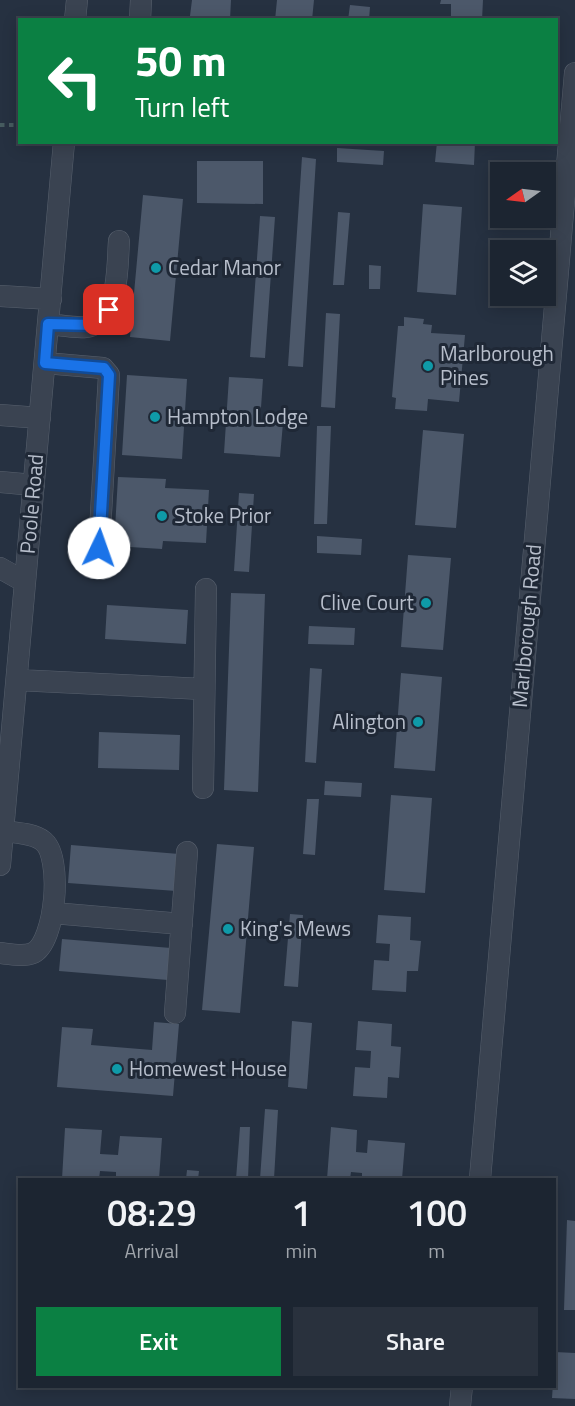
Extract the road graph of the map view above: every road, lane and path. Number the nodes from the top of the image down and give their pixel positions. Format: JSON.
{"nodes":[{"id":1,"x":77,"y":0,"type":"edge"},
{"id":2,"x":141,"y":0,"type":"edge"},
{"id":3,"x":75,"y":18,"type":"edge"},
{"id":4,"x":140,"y":18,"type":"edge"},
{"id":5,"x":575,"y":73,"type":"edge"},
{"id":6,"x":0,"y":124,"type":"edge"},
{"id":7,"x":18,"y":125,"type":"edge"},
{"id":8,"x":64,"y":144,"type":"edge"},
{"id":9,"x":119,"y":241,"type":"dead end"},
{"id":10,"x":0,"y":296,"type":"edge"},
{"id":11,"x":51,"y":299,"type":"junction"},
{"id":12,"x":48,"y":324,"type":"junction"},
{"id":13,"x":45,"y":363,"type":"junction"},
{"id":14,"x":0,"y":415,"type":"edge"},
{"id":15,"x":40,"y":418,"type":"junction"},
{"id":16,"x":0,"y":482,"type":"edge"},
{"id":17,"x":34,"y":485,"type":"junction"},
{"id":18,"x":99,"y":548,"type":"dead end"},
{"id":19,"x":0,"y":568,"type":"edge"},
{"id":20,"x":26,"y":582,"type":"junction"},
{"id":21,"x":206,"y":589,"type":"dead end"},
{"id":22,"x":203,"y":689,"type":"junction"},
{"id":23,"x":10,"y":692,"type":"edge"},
{"id":24,"x":202,"y":788,"type":"dead end"},
{"id":25,"x":3,"y":831,"type":"junction"},
{"id":26,"x":187,"y":852,"type":"dead end"},
{"id":27,"x":0,"y":865,"type":"edge"},
{"id":28,"x":52,"y":913,"type":"junction"},
{"id":29,"x":182,"y":924,"type":"junction"},
{"id":30,"x":0,"y":954,"type":"edge"},
{"id":31,"x":175,"y":1013,"type":"dead end"},
{"id":32,"x":480,"y":1178,"type":"edge"},
{"id":33,"x":462,"y":1388,"type":"edge"},
{"id":34,"x":460,"y":1406,"type":"edge"}],
"edges":[{"from":1,"to":3,"type":"street"},
{"from":2,"to":4,"type":"street"},
{"from":5,"to":32,"type":"street","name":"Marlborough Road"},
{"from":6,"to":7,"type":"path"},
{"from":8,"to":11,"type":"street","name":"Poole Road"},
{"from":9,"to":12,"type":"street"},
{"from":10,"to":11,"type":"street"},
{"from":11,"to":12,"type":"street","name":"Poole Road"},
{"from":12,"to":13,"type":"street","name":"Poole Road"},
{"from":13,"to":15,"type":"street","name":"Poole Road"},
{"from":13,"to":18,"type":"street"},
{"from":14,"to":15,"type":"street"},
{"from":15,"to":17,"type":"street","name":"Poole Road"},
{"from":16,"to":17,"type":"street"},
{"from":17,"to":20,"type":"street","name":"Poole Road"},
{"from":19,"to":20,"type":"street"},
{"from":20,"to":23,"type":"street","name":"Poole Road"},
{"from":21,"to":22,"type":"street"},
{"from":22,"to":23,"type":"street"},
{"from":22,"to":24,"type":"street"},
{"from":23,"to":25,"type":"street","name":"Poole Road"},
{"from":25,"to":27,"type":"street","name":"Poole Road"},
{"from":25,"to":28,"type":"street"},
{"from":26,"to":29,"type":"street"},
{"from":28,"to":29,"type":"street"},
{"from":28,"to":30,"type":"street"},
{"from":29,"to":31,"type":"street"},
{"from":33,"to":34,"type":"street"}]}
